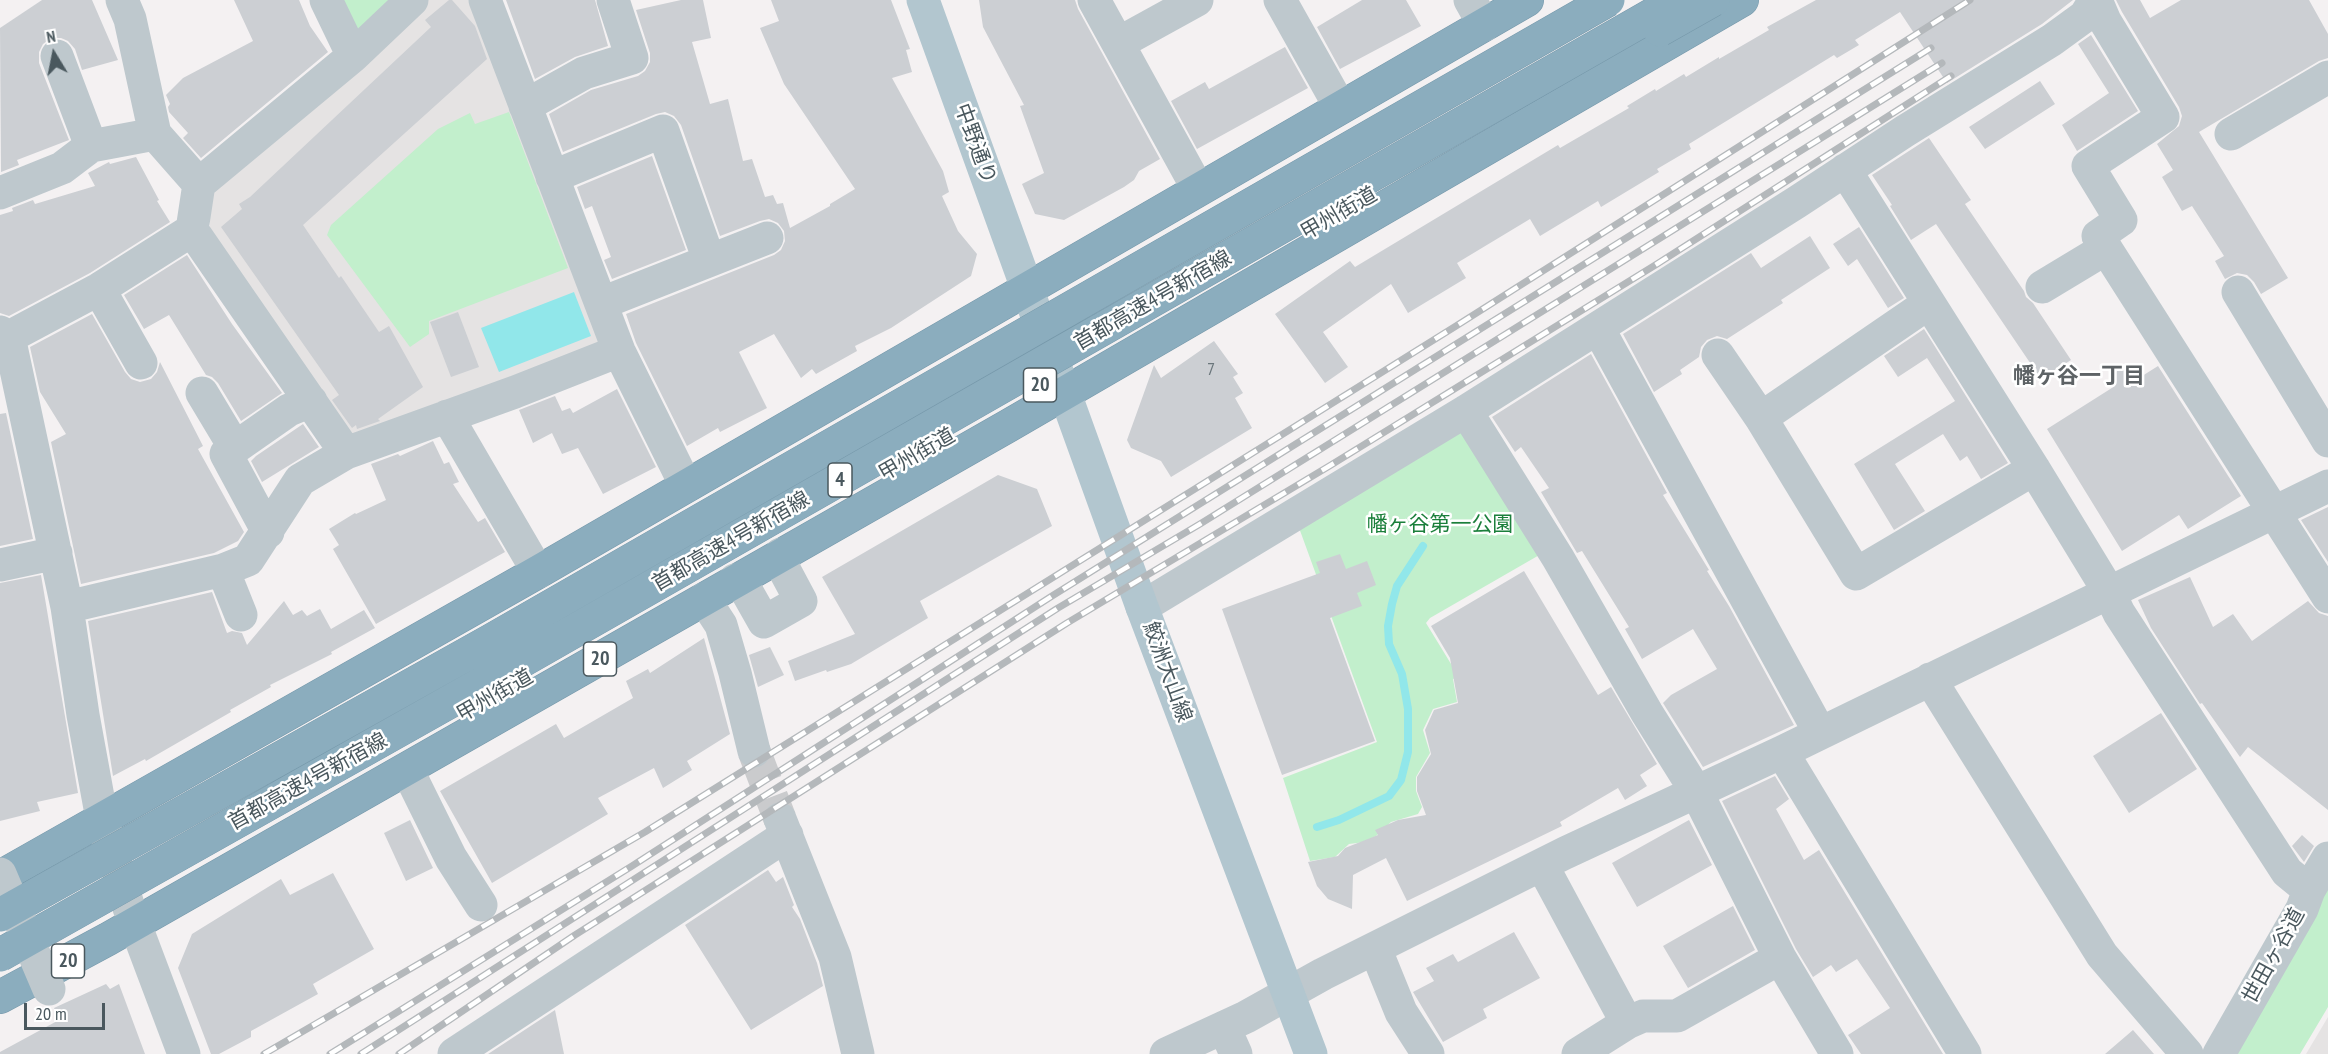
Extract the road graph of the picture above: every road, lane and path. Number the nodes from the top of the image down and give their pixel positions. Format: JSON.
{"nodes":[{"id":1,"x":122,"y":0,"type":"edge"},
{"id":2,"x":326,"y":0,"type":"edge"},
{"id":3,"x":412,"y":0,"type":"edge"},
{"id":4,"x":485,"y":0,"type":"edge"},
{"id":5,"x":613,"y":0,"type":"edge"},
{"id":6,"x":923,"y":0,"type":"edge"},
{"id":7,"x":1094,"y":0,"type":"edge"},
{"id":8,"x":1197,"y":0,"type":"edge"},
{"id":9,"x":1280,"y":0,"type":"edge"},
{"id":10,"x":1527,"y":0,"type":"edge"},
{"id":11,"x":1568,"y":0,"type":"edge"},
{"id":12,"x":1608,"y":0,"type":"edge"},
{"id":13,"x":1678,"y":0,"type":"edge"},
{"id":14,"x":1713,"y":0,"type":"edge"},
{"id":15,"x":1743,"y":0,"type":"edge"},
{"id":16,"x":2095,"y":0,"type":"edge"},
{"id":17,"x":1477,"y":12,"type":"edge"},
{"id":18,"x":1119,"y":43,"type":"junction"},
{"id":19,"x":57,"y":56,"type":"dead end"},
{"id":20,"x":353,"y":56,"type":"junction"},
{"id":21,"x":2328,"y":77,"type":"edge"},
{"id":22,"x":525,"y":106,"type":"junction"},
{"id":23,"x":1340,"y":107,"type":"junction"},
{"id":24,"x":155,"y":134,"type":"junction"},
{"id":25,"x":2231,"y":134,"type":"dead end"},
{"id":26,"x":91,"y":146,"type":"junction"},
{"id":27,"x":1845,"y":170,"type":"junction"},
{"id":28,"x":552,"y":177,"type":"junction"},
{"id":29,"x":199,"y":184,"type":"junction"},
{"id":30,"x":1198,"y":189,"type":"junction"},
{"id":31,"x":0,"y":193,"type":"edge"},
{"id":32,"x":192,"y":230,"type":"junction"},
{"id":33,"x":767,"y":238,"type":"dead end"},
{"id":34,"x":2105,"y":249,"type":"junction"},
{"id":35,"x":709,"y":261,"type":"junction"},
{"id":36,"x":2042,"y":287,"type":"dead end"},
{"id":37,"x":99,"y":289,"type":"junction"},
{"id":38,"x":1027,"y":289,"type":"junction"},
{"id":39,"x":2238,"y":292,"type":"dead end"},
{"id":40,"x":602,"y":303,"type":"junction"},
{"id":41,"x":1929,"y":303,"type":"junction"},
{"id":42,"x":1598,"y":328,"type":"junction"},
{"id":43,"x":5,"y":335,"type":"edge"},
{"id":44,"x":619,"y":351,"type":"junction"},
{"id":45,"x":1718,"y":355,"type":"dead end"},
{"id":46,"x":141,"y":363,"type":"dead end"},
{"id":47,"x":202,"y":393,"type":"dead end"},
{"id":48,"x":1065,"y":393,"type":"junction"},
{"id":49,"x":311,"y":401,"type":"junction"},
{"id":50,"x":1466,"y":411,"type":"junction"},
{"id":51,"x":447,"y":416,"type":"junction"},
{"id":52,"x":1761,"y":418,"type":"junction"},
{"id":53,"x":2328,"y":441,"type":"edge"},
{"id":54,"x":235,"y":448,"type":"junction"},
{"id":55,"x":346,"y":453,"type":"junction"},
{"id":56,"x":2034,"y":469,"type":"junction"},
{"id":57,"x":686,"y":486,"type":"junction"},
{"id":58,"x":2328,"y":486,"type":"edge"},
{"id":59,"x":2274,"y":513,"type":"junction"},
{"id":60,"x":267,"y":532,"type":"junction"},
{"id":61,"x":56,"y":553,"type":"junction"},
{"id":62,"x":781,"y":554,"type":"junction"},
{"id":63,"x":0,"y":565,"type":"edge"},
{"id":64,"x":223,"y":570,"type":"junction"},
{"id":65,"x":538,"y":572,"type":"junction"},
{"id":66,"x":735,"y":580,"type":"junction"},
{"id":67,"x":2109,"y":592,"type":"junction"},
{"id":68,"x":2328,"y":597,"type":"edge"},
{"id":69,"x":704,"y":599,"type":"junction"},
{"id":70,"x":1142,"y":607,"type":"junction"},
{"id":71,"x":67,"y":608,"type":"junction"},
{"id":72,"x":241,"y":615,"type":"dead end"},
{"id":73,"x":1930,"y":679,"type":"junction"},
{"id":74,"x":1820,"y":733,"type":"junction"},
{"id":75,"x":754,"y":751,"type":"tunnel mouth"},
{"id":76,"x":1782,"y":752,"type":"junction"},
{"id":77,"x":407,"y":770,"type":"junction"},
{"id":78,"x":1697,"y":793,"type":"junction"},
{"id":79,"x":104,"y":826,"type":"junction"},
{"id":80,"x":2328,"y":858,"type":"edge"},
{"id":81,"x":1542,"y":865,"type":"junction"},
{"id":82,"x":0,"y":876,"type":"edge"},
{"id":83,"x":0,"y":887,"type":"edge"},
{"id":84,"x":2309,"y":890,"type":"junction"},
{"id":85,"x":481,"y":905,"type":"dead end"},
{"id":86,"x":0,"y":915,"type":"edge"},
{"id":87,"x":132,"y":916,"type":"junction"},
{"id":88,"x":0,"y":955,"type":"edge"},
{"id":89,"x":1780,"y":958,"type":"junction"},
{"id":90,"x":1361,"y":962,"type":"junction"},
{"id":91,"x":0,"y":988,"type":"edge"},
{"id":92,"x":50,"y":989,"type":"dead end"},
{"id":93,"x":1288,"y":993,"type":"junction"},
{"id":94,"x":0,"y":997,"type":"edge"},
{"id":95,"x":1627,"y":1023,"type":"junction"},
{"id":96,"x":1230,"y":1040,"type":"edge"},
{"id":97,"x":184,"y":1054,"type":"edge"},
{"id":98,"x":454,"y":1054,"type":"edge"},
{"id":99,"x":858,"y":1054,"type":"edge"},
{"id":100,"x":1166,"y":1054,"type":"edge"},
{"id":101,"x":1311,"y":1054,"type":"edge"},
{"id":102,"x":1428,"y":1054,"type":"edge"},
{"id":103,"x":1578,"y":1054,"type":"edge"},
{"id":104,"x":1837,"y":1054,"type":"edge"},
{"id":105,"x":1965,"y":1054,"type":"edge"},
{"id":106,"x":2187,"y":1054,"type":"edge"},
{"id":107,"x":2219,"y":1054,"type":"edge"}],
"edges":[{"from":1,"to":24,"type":"street"},
{"from":2,"to":20,"type":"street"},
{"from":3,"to":20,"type":"street"},
{"from":4,"to":22,"type":"street"},
{"from":5,"to":22,"type":"street"},
{"from":6,"to":38,"type":"main road","name":"中野通り"},
{"from":7,"to":18,"type":"street"},
{"from":8,"to":18,"type":"street"},
{"from":9,"to":23,"type":"street"},
{"from":10,"to":17,"type":"highway"},
{"from":11,"to":79,"type":"highway"},
{"from":12,"to":86,"type":"highway","name":"首都高速4号新宿線","number":"4","bridge":true},
{"from":13,"to":88,"type":"highway","name":"首都高速4号新宿線","number":"4","bridge":true},
{"from":14,"to":87,"type":"highway","name":"甲州街道","number":"20","bridge":true},
{"from":15,"to":48,"type":"highway","number":"20"},
{"from":16,"to":27,"type":"street"},
{"from":16,"to":34,"type":"street"},
{"from":17,"to":23,"type":"highway"},
{"from":18,"to":30,"type":"street"},
{"from":19,"to":26,"type":"street"},
{"from":20,"to":29,"type":"street"},
{"from":21,"to":25,"type":"street"},
{"from":22,"to":28,"type":"street"},
{"from":23,"to":30,"type":"highway"},
{"from":24,"to":26,"type":"street"},
{"from":24,"to":29,"type":"street"},
{"from":26,"to":31,"type":"street"},
{"from":27,"to":41,"type":"street"},
{"from":27,"to":42,"type":"street"},
{"from":28,"to":35,"type":"street"},
{"from":28,"to":40,"type":"street"},
{"from":29,"to":32,"type":"street"},
{"from":30,"to":38,"type":"highway"},
{"from":32,"to":37,"type":"street"},
{"from":32,"to":49,"type":"street"},
{"from":33,"to":35,"type":"street"},
{"from":34,"to":36,"type":"street"},
{"from":34,"to":59,"type":"street"},
{"from":35,"to":40,"type":"street"},
{"from":37,"to":43,"type":"street"},
{"from":37,"to":46,"type":"street"},
{"from":38,"to":48,"type":"main road","name":"鮫洲大山線"},
{"from":38,"to":57,"type":"highway"},
{"from":39,"to":53,"type":"street"},
{"from":40,"to":44,"type":"street"},
{"from":41,"to":52,"type":"street"},
{"from":41,"to":56,"type":"street"},
{"from":42,"to":50,"type":"street"},
{"from":42,"to":74,"type":"street"},
{"from":43,"to":61,"type":"street"},
{"from":44,"to":51,"type":"street"},
{"from":44,"to":57,"type":"street"},
{"from":45,"to":52,"type":"street"},
{"from":47,"to":54,"type":"street"},
{"from":48,"to":62,"type":"highway","number":"20"},
{"from":48,"to":70,"type":"main road","name":"鮫洲大山線"},
{"from":49,"to":54,"type":"street"},
{"from":49,"to":55,"type":"street"},
{"from":50,"to":70,"type":"street"},
{"from":50,"to":78,"type":"street"},
{"from":51,"to":55,"type":"street"},
{"from":51,"to":65,"type":"street"},
{"from":52,"to":56,"type":"street"},
{"from":54,"to":60,"type":"street"},
{"from":55,"to":60,"type":"street"},
{"from":56,"to":67,"type":"street"},
{"from":57,"to":65,"type":"highway"},
{"from":58,"to":59,"type":"street"},
{"from":59,"to":67,"type":"street"},
{"from":59,"to":68,"type":"street"},
{"from":60,"to":64,"type":"street"},
{"from":61,"to":63,"type":"street"},
{"from":61,"to":71,"type":"street"},
{"from":62,"to":66,"type":"highway","number":"20"},
{"from":62,"to":66,"type":"street"},
{"from":64,"to":71,"type":"street"},
{"from":64,"to":72,"type":"street"},
{"from":65,"to":79,"type":"highway"},
{"from":66,"to":69,"type":"highway","number":"20"},
{"from":67,"to":73,"type":"street"},
{"from":67,"to":84,"type":"street"},
{"from":69,"to":75,"type":"street"},
{"from":69,"to":77,"type":"highway","number":"20"},
{"from":70,"to":93,"type":"main road","name":"鮫洲大山線"},
{"from":71,"to":79,"type":"street"},
{"from":73,"to":74,"type":"street"},
{"from":73,"to":106,"type":"street"},
{"from":74,"to":76,"type":"street"},
{"from":76,"to":78,"type":"street"},
{"from":76,"to":105,"type":"street"},
{"from":77,"to":85,"type":"street"},
{"from":77,"to":87,"type":"highway","number":"20"},
{"from":78,"to":81,"type":"street"},
{"from":78,"to":89,"type":"street"},
{"from":79,"to":82,"type":"highway"},
{"from":79,"to":83,"type":"highway"},
{"from":79,"to":87,"type":"street"},
{"from":80,"to":84,"type":"street","name":"世田ヶ谷道"},
{"from":81,"to":90,"type":"street"},
{"from":81,"to":95,"type":"street"},
{"from":82,"to":92,"type":"street","bridge":true},
{"from":84,"to":107,"type":"street","name":"世田ヶ谷道"},
{"from":87,"to":91,"type":"highway","name":"甲州街道","number":"20"},
{"from":87,"to":94,"type":"highway","name":"甲州街道","number":"20"},
{"from":87,"to":97,"type":"street"},
{"from":89,"to":95,"type":"street"},
{"from":89,"to":104,"type":"street"},
{"from":90,"to":93,"type":"street"},
{"from":90,"to":102,"type":"street"},
{"from":93,"to":96,"type":"street"},
{"from":93,"to":101,"type":"main road","name":"鮫洲大山線"},
{"from":95,"to":103,"type":"street"},
{"from":96,"to":100,"type":"street"},
{"from":98,"to":99,"type":"street"}]}
